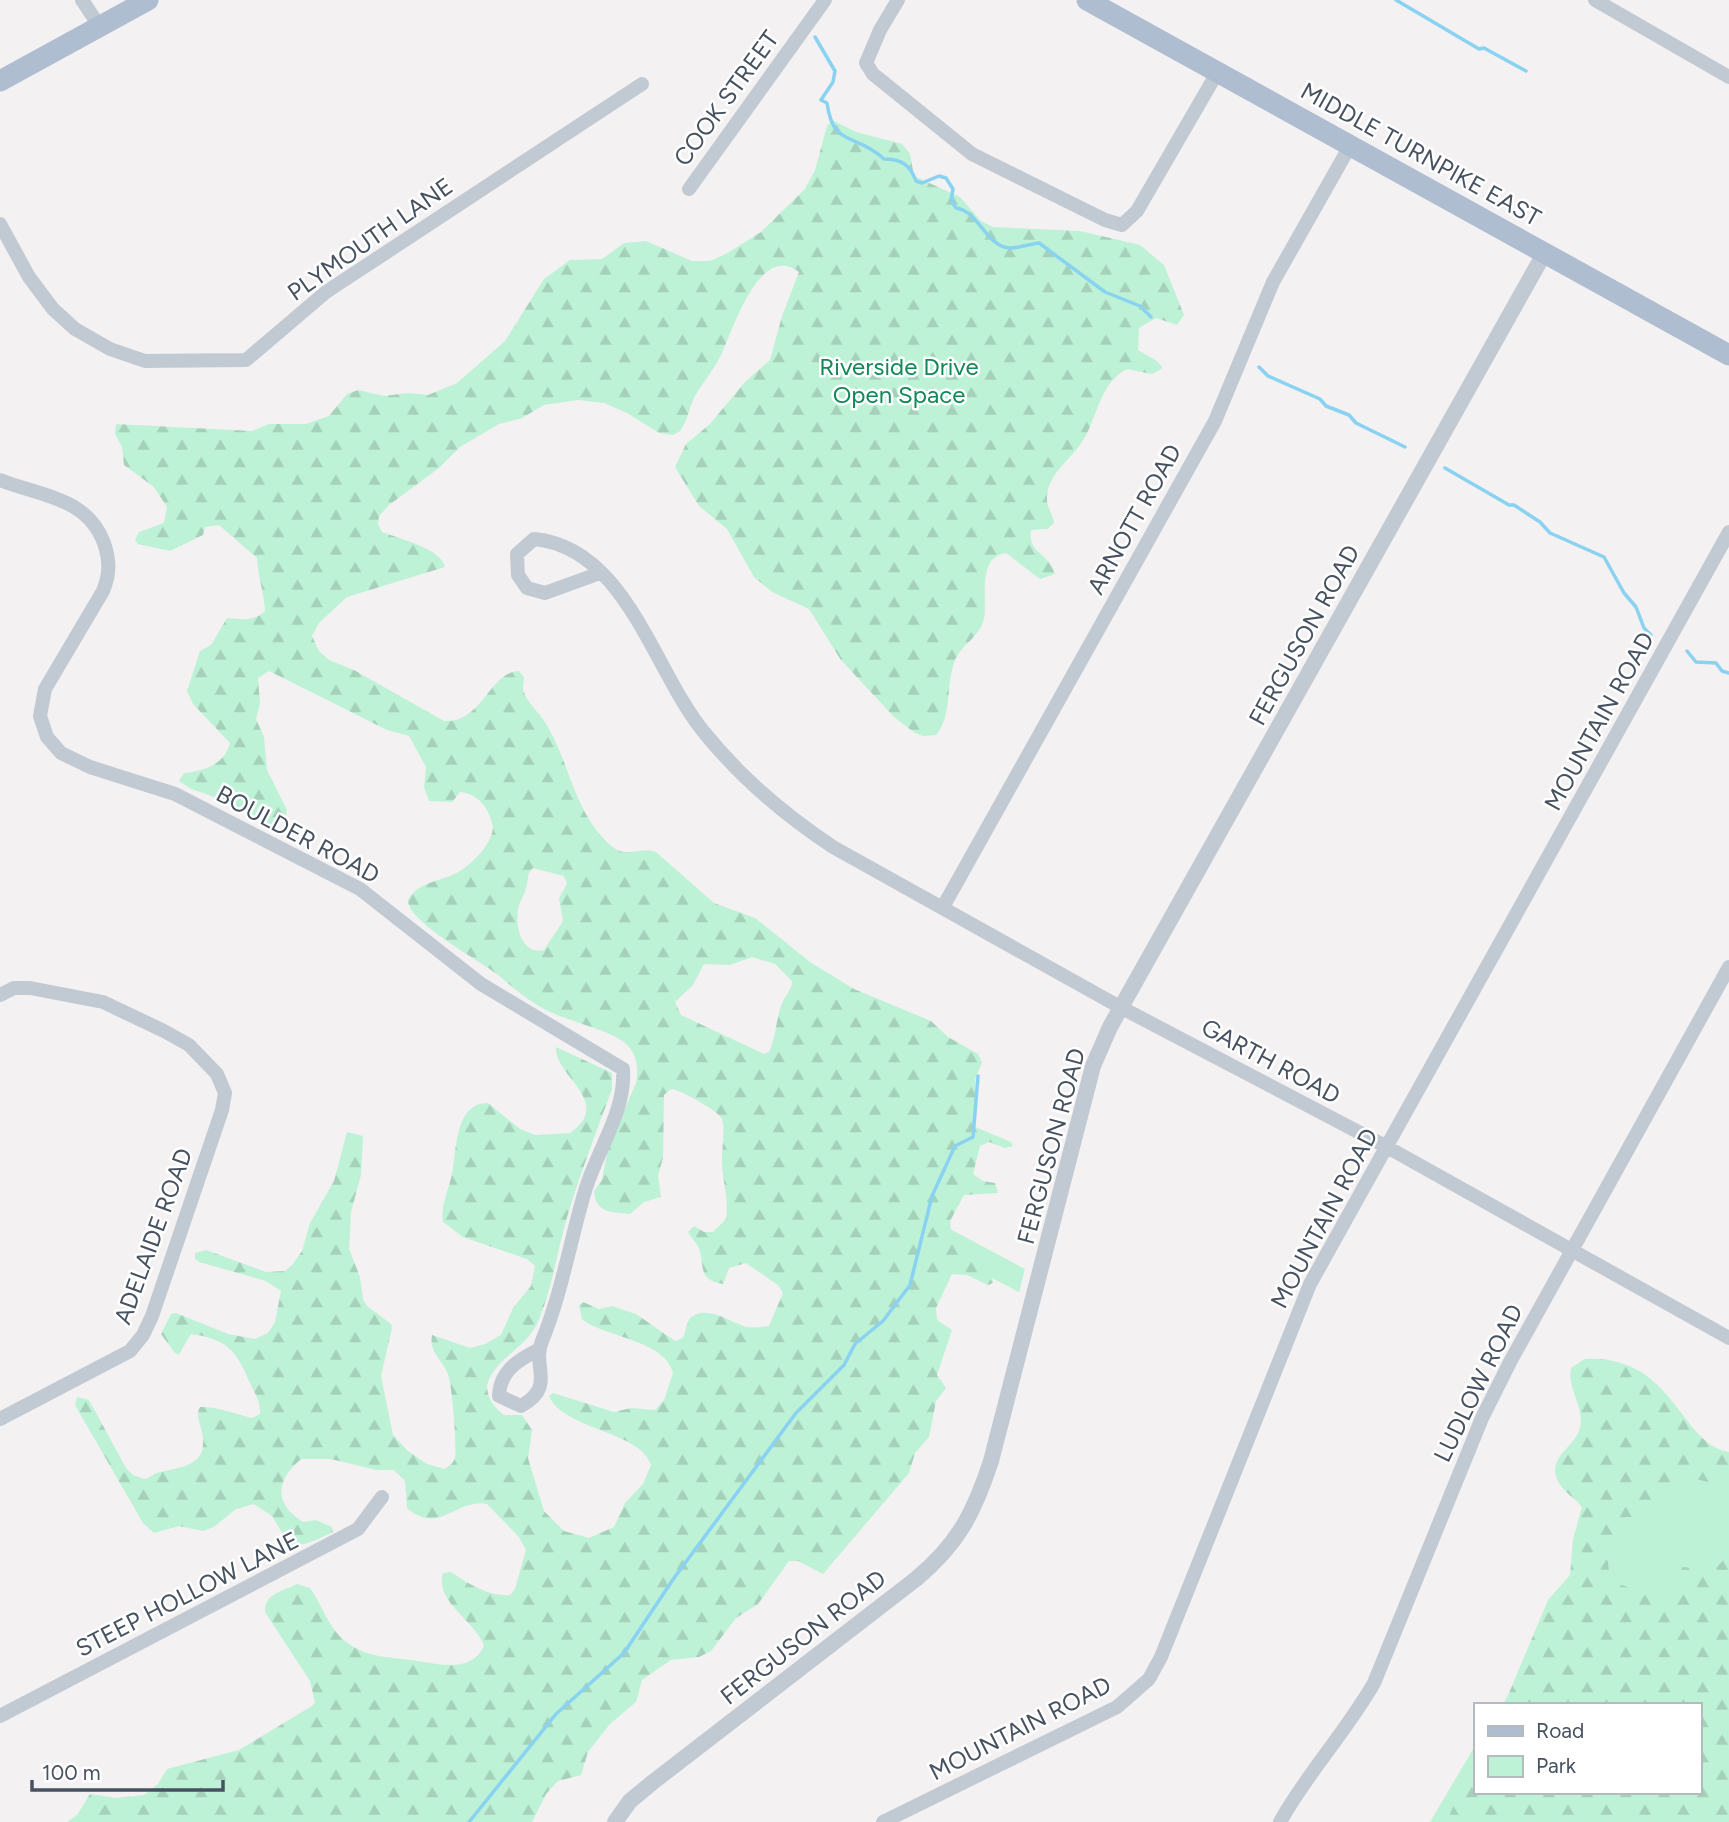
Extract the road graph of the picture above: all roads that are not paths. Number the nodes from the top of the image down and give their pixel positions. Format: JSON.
{"nodes":[{"id":1,"x":82,"y":0,"type":"edge"},
{"id":2,"x":148,"y":0,"type":"edge"},
{"id":3,"x":825,"y":0,"type":"edge"},
{"id":4,"x":898,"y":0,"type":"edge"},
{"id":5,"x":1087,"y":0,"type":"edge"},
{"id":6,"x":1595,"y":0,"type":"edge"},
{"id":7,"x":100,"y":27,"type":"junction"},
{"id":8,"x":1217,"y":73,"type":"junction"},
{"id":9,"x":1729,"y":76,"type":"edge"},
{"id":10,"x":0,"y":82,"type":"edge"},
{"id":11,"x":642,"y":84,"type":"dead end"},
{"id":12,"x":1350,"y":146,"type":"junction"},
{"id":13,"x":689,"y":189,"type":"dead end"},
{"id":14,"x":0,"y":224,"type":"edge"},
{"id":15,"x":1545,"y":252,"type":"junction"},
{"id":16,"x":1729,"y":355,"type":"edge"},
{"id":17,"x":0,"y":480,"type":"edge"},
{"id":18,"x":1729,"y":532,"type":"edge"},
{"id":19,"x":600,"y":573,"type":"junction"},
{"id":20,"x":943,"y":907,"type":"junction"},
{"id":21,"x":1729,"y":967,"type":"edge"},
{"id":22,"x":0,"y":995,"type":"edge"},
{"id":23,"x":1120,"y":1007,"type":"junction"},
{"id":24,"x":1387,"y":1147,"type":"junction"},
{"id":25,"x":1570,"y":1250,"type":"junction"},
{"id":26,"x":1729,"y":1338,"type":"edge"},
{"id":27,"x":538,"y":1350,"type":"dead end"},
{"id":28,"x":0,"y":1419,"type":"edge"},
{"id":29,"x":382,"y":1497,"type":"dead end"},
{"id":30,"x":0,"y":1716,"type":"edge"},
{"id":31,"x":615,"y":1822,"type":"edge"},
{"id":32,"x":883,"y":1822,"type":"edge"},
{"id":33,"x":1280,"y":1822,"type":"edge"}],
"edges":[{"from":1,"to":7,"type":"street"},
{"from":2,"to":7,"type":"main road"},
{"from":3,"to":13,"type":"street","name":"COOK STREET"},
{"from":4,"to":8,"type":"street"},
{"from":5,"to":8,"type":"main road","name":"MIDDLE TURNPIKE EAST"},
{"from":6,"to":9,"type":"street"},
{"from":7,"to":10,"type":"main road"},
{"from":8,"to":12,"type":"main road","name":"MIDDLE TURNPIKE EAST"},
{"from":11,"to":14,"type":"street","name":"PLYMOUTH LANE"},
{"from":12,"to":15,"type":"main road","name":"MIDDLE TURNPIKE EAST"},
{"from":12,"to":20,"type":"street","name":"ARNOTT ROAD"},
{"from":15,"to":16,"type":"main road","name":"MIDDLE TURNPIKE EAST"},
{"from":15,"to":23,"type":"street","name":"FERGUSON ROAD"},
{"from":17,"to":27,"type":"street","name":"BOULDER ROAD"},
{"from":18,"to":24,"type":"street","name":"MOUNTAIN ROAD"},
{"from":19,"to":19,"type":"street","name":"GARTH ROAD"},
{"from":19,"to":20,"type":"street","name":"GARTH ROAD"},
{"from":20,"to":23,"type":"street","name":"GARTH ROAD"},
{"from":21,"to":25,"type":"street","name":"LUDLOW ROAD"},
{"from":22,"to":28,"type":"street","name":"ADELAIDE ROAD"},
{"from":23,"to":24,"type":"street","name":"GARTH ROAD"},
{"from":23,"to":31,"type":"street","name":"FERGUSON ROAD"},
{"from":24,"to":25,"type":"street","name":"GARTH ROAD"},
{"from":24,"to":32,"type":"street","name":"MOUNTAIN ROAD"},
{"from":25,"to":26,"type":"street","name":"GARTH ROAD"},
{"from":25,"to":33,"type":"street","name":"LUDLOW ROAD"},
{"from":29,"to":30,"type":"street","name":"STEEP HOLLOW LANE"}]}
